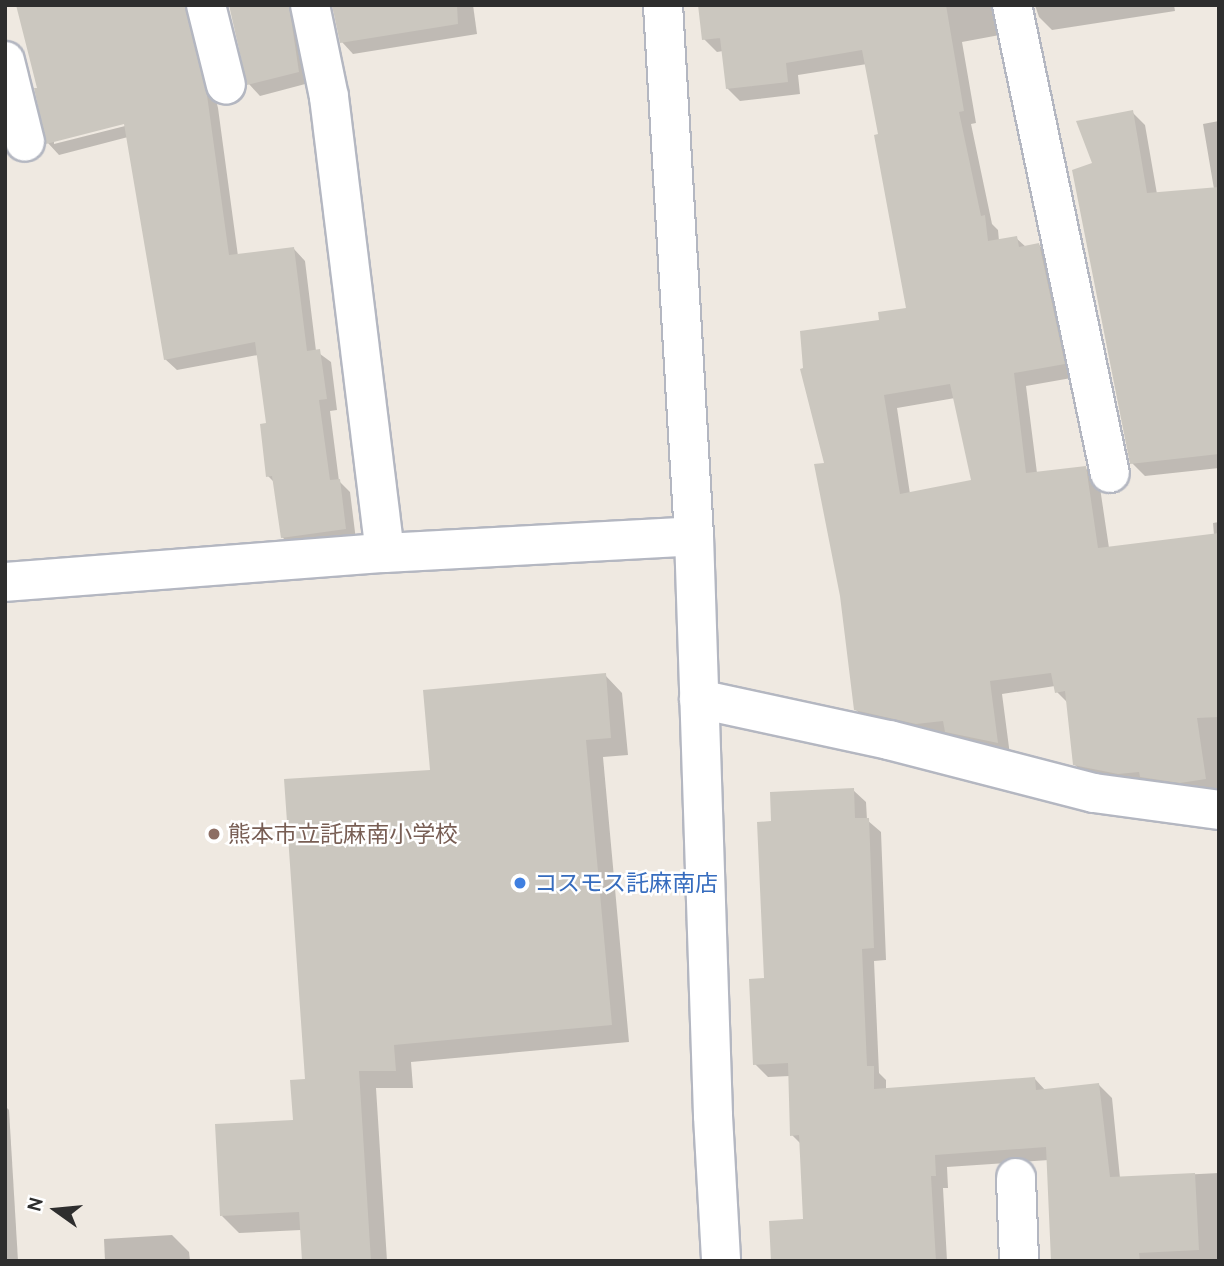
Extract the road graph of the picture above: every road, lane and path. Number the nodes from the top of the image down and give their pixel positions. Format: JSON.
{"nodes":[{"id":1,"x":206,"y":5,"type":"edge"},
{"id":2,"x":310,"y":5,"type":"edge"},
{"id":3,"x":663,"y":5,"type":"edge"},
{"id":4,"x":1012,"y":5,"type":"edge"},
{"id":5,"x":5,"y":61,"type":"edge"},
{"id":6,"x":226,"y":85,"type":"dead end"},
{"id":7,"x":25,"y":142,"type":"dead end"},
{"id":8,"x":1110,"y":472,"type":"dead end"},
{"id":9,"x":694,"y":536,"type":"junction"},
{"id":10,"x":385,"y":553,"type":"junction"},
{"id":11,"x":5,"y":582,"type":"edge"},
{"id":12,"x":699,"y":699,"type":"junction"},
{"id":13,"x":1219,"y":810,"type":"edge"},
{"id":14,"x":1016,"y":1178,"type":"dead end"},
{"id":15,"x":722,"y":1261,"type":"edge"},
{"id":16,"x":1019,"y":1261,"type":"edge"}],
"edges":[{"from":1,"to":6,"type":"street"},
{"from":2,"to":10,"type":"street"},
{"from":3,"to":9,"type":"street"},
{"from":4,"to":8,"type":"street"},
{"from":5,"to":7,"type":"street"},
{"from":9,"to":10,"type":"street"},
{"from":9,"to":12,"type":"street"},
{"from":10,"to":11,"type":"street"},
{"from":12,"to":13,"type":"street"},
{"from":12,"to":15,"type":"street"},
{"from":14,"to":16,"type":"street"}]}
